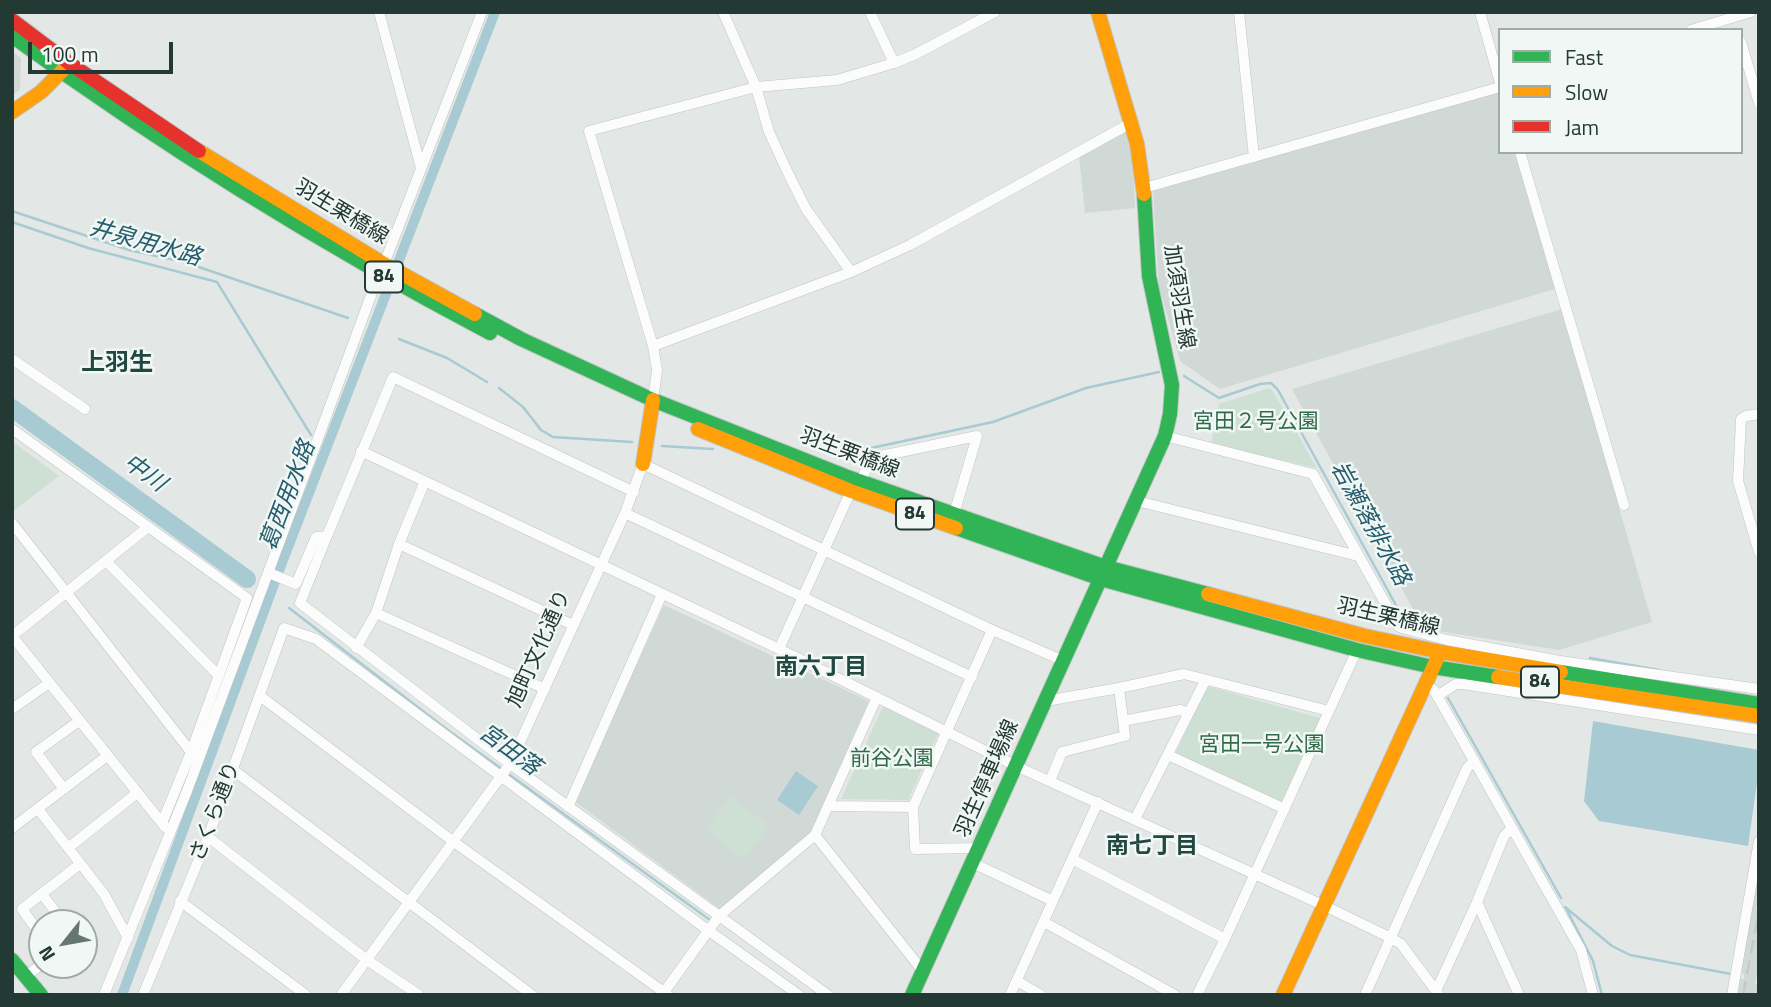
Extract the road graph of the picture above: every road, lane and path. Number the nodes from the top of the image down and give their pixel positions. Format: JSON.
{"nodes":[{"id":1,"x":379,"y":12,"type":"edge"},
{"id":2,"x":482,"y":12,"type":"edge"},
{"id":3,"x":723,"y":12,"type":"edge"},
{"id":4,"x":870,"y":12,"type":"edge"},
{"id":5,"x":995,"y":12,"type":"edge"},
{"id":6,"x":1098,"y":12,"type":"edge"},
{"id":7,"x":1239,"y":12,"type":"edge"},
{"id":8,"x":1480,"y":12,"type":"edge"},
{"id":9,"x":1751,"y":12,"type":"edge"},
{"id":10,"x":1733,"y":15,"type":"edge"},
{"id":11,"x":12,"y":20,"type":"edge"},
{"id":12,"x":1697,"y":28,"type":"edge"},
{"id":13,"x":12,"y":36,"type":"edge"},
{"id":14,"x":1743,"y":49,"type":"edge"},
{"id":15,"x":894,"y":63,"type":"junction"},
{"id":16,"x":66,"y":68,"type":"junction"},
{"id":17,"x":1498,"y":78,"type":"edge"},
{"id":18,"x":1498,"y":86,"type":"edge"},
{"id":19,"x":756,"y":87,"type":"junction"},
{"id":20,"x":1759,"y":103,"type":"edge"},
{"id":21,"x":12,"y":112,"type":"edge"},
{"id":22,"x":1131,"y":123,"type":"junction"},
{"id":23,"x":1521,"y":154,"type":"edge"},
{"id":24,"x":1254,"y":157,"type":"junction"},
{"id":25,"x":421,"y":169,"type":"junction"},
{"id":26,"x":1144,"y":188,"type":"junction"},
{"id":27,"x":382,"y":269,"type":"junction"},
{"id":28,"x":851,"y":272,"type":"junction"},
{"id":29,"x":653,"y":346,"type":"junction"},
{"id":30,"x":12,"y":359,"type":"edge"},
{"id":31,"x":652,"y":404,"type":"junction"},
{"id":32,"x":85,"y":409,"type":"dead end"},
{"id":33,"x":1759,"y":414,"type":"edge"},
{"id":34,"x":12,"y":429,"type":"edge"},
{"id":35,"x":1165,"y":436,"type":"junction"},
{"id":36,"x":361,"y":451,"type":"junction"},
{"id":37,"x":643,"y":464,"type":"junction"},
{"id":38,"x":425,"y":481,"type":"junction"},
{"id":39,"x":856,"y":486,"type":"junction"},
{"id":40,"x":634,"y":492,"type":"junction"},
{"id":41,"x":1137,"y":500,"type":"junction"},
{"id":42,"x":1624,"y":505,"type":"dead end"},
{"id":43,"x":625,"y":513,"type":"junction"},
{"id":44,"x":954,"y":514,"type":"junction"},
{"id":45,"x":12,"y":523,"type":"edge"},
{"id":46,"x":148,"y":527,"type":"junction"},
{"id":47,"x":327,"y":536,"type":"junction"},
{"id":48,"x":399,"y":544,"type":"junction"},
{"id":49,"x":825,"y":549,"type":"junction"},
{"id":50,"x":1759,"y":552,"type":"edge"},
{"id":51,"x":1358,"y":556,"type":"junction"},
{"id":52,"x":106,"y":561,"type":"junction"},
{"id":53,"x":601,"y":565,"type":"junction"},
{"id":54,"x":269,"y":573,"type":"junction"},
{"id":55,"x":1103,"y":573,"type":"junction"},
{"id":56,"x":67,"y":592,"type":"junction"},
{"id":57,"x":662,"y":594,"type":"junction"},
{"id":58,"x":803,"y":596,"type":"junction"},
{"id":59,"x":376,"y":613,"type":"junction"},
{"id":60,"x":573,"y":625,"type":"junction"},
{"id":61,"x":992,"y":630,"type":"junction"},
{"id":62,"x":12,"y":636,"type":"edge"},
{"id":63,"x":1444,"y":646,"type":"junction"},
{"id":64,"x":356,"y":648,"type":"junction"},
{"id":65,"x":779,"y":649,"type":"junction"},
{"id":66,"x":1357,"y":650,"type":"junction"},
{"id":67,"x":1063,"y":661,"type":"junction"},
{"id":68,"x":1433,"y":667,"type":"junction"},
{"id":69,"x":219,"y":676,"type":"junction"},
{"id":70,"x":972,"y":677,"type":"junction"},
{"id":71,"x":1205,"y":681,"type":"junction"},
{"id":72,"x":49,"y":683,"type":"junction"},
{"id":73,"x":1424,"y":685,"type":"junction"},
{"id":74,"x":1119,"y":688,"type":"junction"},
{"id":75,"x":545,"y":689,"type":"junction"},
{"id":76,"x":1759,"y":689,"type":"edge"},
{"id":77,"x":1647,"y":692,"type":"junction"},
{"id":78,"x":260,"y":696,"type":"junction"},
{"id":79,"x":1437,"y":696,"type":"junction"},
{"id":80,"x":877,"y":697,"type":"junction"},
{"id":81,"x":1046,"y":701,"type":"junction"},
{"id":82,"x":1759,"y":704,"type":"edge"},
{"id":83,"x":12,"y":709,"type":"edge"},
{"id":84,"x":1329,"y":711,"type":"junction"},
{"id":85,"x":1189,"y":713,"type":"junction"},
{"id":86,"x":1759,"y":716,"type":"edge"},
{"id":87,"x":79,"y":721,"type":"junction"},
{"id":88,"x":1123,"y":721,"type":"junction"},
{"id":89,"x":1759,"y":730,"type":"edge"},
{"id":90,"x":947,"y":732,"type":"junction"},
{"id":91,"x":191,"y":752,"type":"junction"},
{"id":92,"x":1168,"y":755,"type":"junction"},
{"id":93,"x":107,"y":756,"type":"junction"},
{"id":94,"x":1474,"y":761,"type":"junction"},
{"id":95,"x":510,"y":764,"type":"junction"},
{"id":96,"x":1018,"y":767,"type":"junction"},
{"id":97,"x":232,"y":769,"type":"junction"},
{"id":98,"x":500,"y":776,"type":"junction"},
{"id":99,"x":1050,"y":781,"type":"junction"},
{"id":100,"x":64,"y":789,"type":"junction"},
{"id":101,"x":137,"y":793,"type":"junction"},
{"id":102,"x":1098,"y":802,"type":"junction"},
{"id":103,"x":829,"y":806,"type":"junction"},
{"id":104,"x":568,"y":807,"type":"junction"},
{"id":105,"x":913,"y":807,"type":"junction"},
{"id":106,"x":1285,"y":808,"type":"junction"},
{"id":107,"x":38,"y":809,"type":"junction"},
{"id":108,"x":1135,"y":819,"type":"junction"},
{"id":109,"x":162,"y":823,"type":"junction"},
{"id":110,"x":12,"y":828,"type":"edge"},
{"id":111,"x":1512,"y":828,"type":"junction"},
{"id":112,"x":170,"y":832,"type":"junction"},
{"id":113,"x":815,"y":835,"type":"junction"},
{"id":114,"x":208,"y":836,"type":"junction"},
{"id":115,"x":1759,"y":841,"type":"edge"},
{"id":116,"x":454,"y":842,"type":"junction"},
{"id":117,"x":68,"y":848,"type":"junction"},
{"id":118,"x":980,"y":848,"type":"junction"},
{"id":119,"x":1072,"y":859,"type":"junction"},
{"id":120,"x":973,"y":863,"type":"junction"},
{"id":121,"x":80,"y":864,"type":"junction"},
{"id":122,"x":1255,"y":874,"type":"junction"},
{"id":123,"x":42,"y":894,"type":"junction"},
{"id":124,"x":180,"y":901,"type":"junction"},
{"id":125,"x":409,"y":901,"type":"junction"},
{"id":126,"x":1053,"y":901,"type":"junction"},
{"id":127,"x":1477,"y":902,"type":"junction"},
{"id":128,"x":1325,"y":906,"type":"junction"},
{"id":129,"x":53,"y":909,"type":"edge"},
{"id":130,"x":719,"y":916,"type":"junction"},
{"id":131,"x":28,"y":917,"type":"edge"},
{"id":132,"x":1044,"y":922,"type":"junction"},
{"id":133,"x":709,"y":931,"type":"junction"},
{"id":134,"x":128,"y":938,"type":"junction"},
{"id":135,"x":1391,"y":938,"type":"junction"},
{"id":136,"x":1225,"y":939,"type":"junction"},
{"id":137,"x":12,"y":960,"type":"edge"},
{"id":138,"x":367,"y":960,"type":"junction"},
{"id":139,"x":922,"y":971,"type":"junction"},
{"id":140,"x":26,"y":976,"type":"joint"},
{"id":141,"x":1017,"y":981,"type":"junction"},
{"id":142,"x":918,"y":992,"type":"edge"},
{"id":143,"x":1438,"y":993,"type":"edge"},
{"id":144,"x":664,"y":994,"type":"edge"},
{"id":145,"x":41,"y":995,"type":"edge"},
{"id":146,"x":104,"y":995,"type":"edge"},
{"id":147,"x":143,"y":995,"type":"edge"},
{"id":148,"x":306,"y":995,"type":"edge"},
{"id":149,"x":341,"y":995,"type":"edge"},
{"id":150,"x":419,"y":995,"type":"edge"},
{"id":151,"x":532,"y":995,"type":"edge"},
{"id":152,"x":799,"y":995,"type":"edge"},
{"id":153,"x":828,"y":995,"type":"edge"},
{"id":154,"x":1010,"y":995,"type":"edge"},
{"id":155,"x":1041,"y":995,"type":"edge"},
{"id":156,"x":1175,"y":995,"type":"edge"},
{"id":157,"x":1197,"y":995,"type":"edge"},
{"id":158,"x":1283,"y":995,"type":"edge"},
{"id":159,"x":1365,"y":995,"type":"edge"},
{"id":160,"x":1519,"y":995,"type":"edge"},
{"id":161,"x":1593,"y":995,"type":"edge"},
{"id":162,"x":1732,"y":995,"type":"edge"}],
"edges":[{"from":1,"to":25,"type":"street"},
{"from":2,"to":25,"type":"street"},
{"from":3,"to":19,"type":"street"},
{"from":4,"to":15,"type":"street"},
{"from":5,"to":15,"type":"street"},
{"from":6,"to":22,"type":"main road","name":"加須羽生線"},
{"from":7,"to":24,"type":"street"},
{"from":8,"to":17,"type":"street"},
{"from":9,"to":10,"type":"street"},
{"from":10,"to":12,"type":"street"},
{"from":11,"to":16,"type":"main road","name":"羽生栗橋線","number":"84"},
{"from":13,"to":16,"type":"main road","name":"羽生栗橋線","number":"84"},
{"from":14,"to":20,"type":"street"},
{"from":15,"to":19,"type":"street"},
{"from":16,"to":21,"type":"main road"},
{"from":16,"to":27,"type":"main road","name":"羽生栗橋線","number":"84"},
{"from":18,"to":24,"type":"street"},
{"from":19,"to":28,"type":"street"},
{"from":19,"to":29,"type":"street"},
{"from":22,"to":26,"type":"main road","name":"加須羽生線"},
{"from":22,"to":28,"type":"street"},
{"from":23,"to":42,"type":"street"},
{"from":24,"to":26,"type":"street"},
{"from":25,"to":27,"type":"street"},
{"from":26,"to":35,"type":"main road","name":"加須羽生線"},
{"from":27,"to":31,"type":"main road","name":"羽生栗橋線","number":"84"},
{"from":27,"to":54,"type":"street"},
{"from":28,"to":29,"type":"street"},
{"from":29,"to":31,"type":"street"},
{"from":30,"to":32,"type":"street"},
{"from":31,"to":37,"type":"main road","name":"旭町文化通り"},
{"from":31,"to":39,"type":"main road","name":"羽生栗橋線","number":"84"},
{"from":33,"to":50,"type":"street"},
{"from":34,"to":46,"type":"street"},
{"from":35,"to":41,"type":"main road","name":"加須羽生線"},
{"from":35,"to":51,"type":"street"},
{"from":36,"to":38,"type":"street"},
{"from":36,"to":40,"type":"street"},
{"from":36,"to":47,"type":"street"},
{"from":37,"to":40,"type":"street","name":"旭町文化通り"},
{"from":37,"to":49,"type":"street"},
{"from":38,"to":48,"type":"street"},
{"from":38,"to":53,"type":"street"},
{"from":39,"to":44,"type":"main road","name":"羽生栗橋線","number":"84"},
{"from":39,"to":44,"type":"street"},
{"from":39,"to":49,"type":"street"},
{"from":39,"to":55,"type":"main road","name":"羽生栗橋線","number":"84"},
{"from":40,"to":43,"type":"street","name":"旭町文化通り"},
{"from":41,"to":51,"type":"street"},
{"from":41,"to":55,"type":"main road","name":"加須羽生線"},
{"from":43,"to":53,"type":"street","name":"旭町文化通り"},
{"from":43,"to":58,"type":"street"},
{"from":44,"to":55,"type":"main road","name":"羽生栗橋線","number":"84"},
{"from":45,"to":56,"type":"street"},
{"from":46,"to":52,"type":"street"},
{"from":46,"to":69,"type":"street"},
{"from":47,"to":54,"type":"street"},
{"from":47,"to":64,"type":"street"},
{"from":48,"to":59,"type":"street"},
{"from":48,"to":60,"type":"street"},
{"from":49,"to":58,"type":"street"},
{"from":49,"to":61,"type":"street"},
{"from":51,"to":63,"type":"street"},
{"from":52,"to":56,"type":"street"},
{"from":52,"to":69,"type":"street"},
{"from":53,"to":57,"type":"street"},
{"from":53,"to":60,"type":"street","name":"旭町文化通り"},
{"from":54,"to":112,"type":"street"},
{"from":55,"to":63,"type":"main road","name":"羽生栗橋線","number":"84"},
{"from":55,"to":66,"type":"main road","name":"羽生栗橋線","number":"84"},
{"from":55,"to":67,"type":"main road","name":"羽生停車場線"},
{"from":56,"to":62,"type":"street"},
{"from":56,"to":91,"type":"street"},
{"from":57,"to":65,"type":"street"},
{"from":57,"to":104,"type":"street"},
{"from":58,"to":65,"type":"street"},
{"from":58,"to":70,"type":"street"},
{"from":59,"to":64,"type":"street"},
{"from":59,"to":75,"type":"street"},
{"from":60,"to":75,"type":"street","name":"旭町文化通り"},
{"from":61,"to":67,"type":"street"},
{"from":61,"to":70,"type":"street"},
{"from":62,"to":72,"type":"street"},
{"from":63,"to":68,"type":"main road"},
{"from":63,"to":76,"type":"street"},
{"from":63,"to":77,"type":"main road","name":"羽生栗橋線","number":"84"},
{"from":64,"to":95,"type":"street"},
{"from":65,"to":80,"type":"street"},
{"from":66,"to":68,"type":"main road","name":"羽生栗橋線","number":"84"},
{"from":66,"to":84,"type":"street"},
{"from":67,"to":81,"type":"main road","name":"羽生停車場線"},
{"from":68,"to":73,"type":"main road"},
{"from":68,"to":77,"type":"main road","name":"羽生栗橋線","number":"84"},
{"from":69,"to":91,"type":"street"},
{"from":70,"to":90,"type":"street"},
{"from":71,"to":74,"type":"street"},
{"from":71,"to":84,"type":"street"},
{"from":71,"to":85,"type":"street"},
{"from":72,"to":83,"type":"street"},
{"from":72,"to":87,"type":"street"},
{"from":73,"to":79,"type":"street"},
{"from":73,"to":128,"type":"main road"},
{"from":74,"to":81,"type":"street"},
{"from":74,"to":88,"type":"street"},
{"from":75,"to":95,"type":"street","name":"旭町文化通り"},
{"from":77,"to":82,"type":"main road","name":"羽生栗橋線","number":"84"},
{"from":77,"to":86,"type":"main road","name":"羽生栗橋線","number":"84"},
{"from":78,"to":97,"type":"street","name":"さくら通り"},
{"from":78,"to":98,"type":"street","name":"さくら通り"},
{"from":78,"to":116,"type":"street"},
{"from":79,"to":89,"type":"street"},
{"from":79,"to":94,"type":"street"},
{"from":80,"to":90,"type":"street"},
{"from":80,"to":103,"type":"street"},
{"from":81,"to":96,"type":"main road","name":"羽生停車場線"},
{"from":84,"to":106,"type":"street"},
{"from":85,"to":88,"type":"street"},
{"from":85,"to":92,"type":"street"},
{"from":87,"to":93,"type":"street"},
{"from":87,"to":100,"type":"street"},
{"from":88,"to":99,"type":"street"},
{"from":90,"to":96,"type":"street"},
{"from":90,"to":105,"type":"street"},
{"from":91,"to":109,"type":"street"},
{"from":92,"to":106,"type":"street"},
{"from":92,"to":108,"type":"street"},
{"from":93,"to":100,"type":"street"},
{"from":93,"to":101,"type":"street"},
{"from":94,"to":111,"type":"street"},
{"from":94,"to":135,"type":"street"},
{"from":95,"to":98,"type":"street","name":"旭町文化通り"},
{"from":95,"to":104,"type":"street"},
{"from":96,"to":99,"type":"street"},
{"from":96,"to":118,"type":"main road","name":"羽生停車場線"},
{"from":97,"to":114,"type":"street","name":"さくら通り"},
{"from":97,"to":125,"type":"street"},
{"from":98,"to":116,"type":"street","name":"旭町文化通り"},
{"from":98,"to":133,"type":"street"},
{"from":99,"to":102,"type":"street"},
{"from":100,"to":107,"type":"street"},
{"from":101,"to":109,"type":"street"},
{"from":101,"to":117,"type":"street"},
{"from":102,"to":108,"type":"street"},
{"from":102,"to":119,"type":"street"},
{"from":103,"to":105,"type":"street"},
{"from":103,"to":113,"type":"street"},
{"from":104,"to":130,"type":"street"},
{"from":105,"to":118,"type":"street"},
{"from":106,"to":122,"type":"street"},
{"from":107,"to":110,"type":"street"},
{"from":107,"to":117,"type":"street"},
{"from":108,"to":122,"type":"street"},
{"from":109,"to":112,"type":"street"},
{"from":111,"to":127,"type":"street"},
{"from":111,"to":161,"type":"street"},
{"from":112,"to":134,"type":"street"},
{"from":113,"to":130,"type":"street"},
{"from":113,"to":139,"type":"street"},
{"from":114,"to":124,"type":"street","name":"さくら通り"},
{"from":114,"to":138,"type":"street"},
{"from":115,"to":162,"type":"street"},
{"from":116,"to":125,"type":"street","name":"旭町文化通り"},
{"from":116,"to":144,"type":"street"},
{"from":117,"to":121,"type":"street"},
{"from":118,"to":120,"type":"main road","name":"羽生停車場線"},
{"from":119,"to":126,"type":"street"},
{"from":119,"to":136,"type":"street"},
{"from":120,"to":126,"type":"street"},
{"from":120,"to":139,"type":"main road","name":"羽生停車場線"},
{"from":121,"to":123,"type":"street"},
{"from":121,"to":134,"type":"street"},
{"from":122,"to":128,"type":"street"},
{"from":122,"to":136,"type":"street"},
{"from":123,"to":129,"type":"street"},
{"from":123,"to":131,"type":"street"},
{"from":124,"to":147,"type":"street","name":"さくら通り"},
{"from":124,"to":148,"type":"street"},
{"from":125,"to":138,"type":"street","name":"旭町文化通り"},
{"from":125,"to":151,"type":"street"},
{"from":126,"to":132,"type":"street"},
{"from":127,"to":143,"type":"street"},
{"from":127,"to":160,"type":"street"},
{"from":128,"to":135,"type":"street"},
{"from":128,"to":158,"type":"main road"},
{"from":130,"to":133,"type":"street"},
{"from":130,"to":153,"type":"street"},
{"from":132,"to":141,"type":"street"},
{"from":132,"to":156,"type":"street"},
{"from":133,"to":144,"type":"street"},
{"from":133,"to":152,"type":"street"},
{"from":134,"to":146,"type":"street"},
{"from":135,"to":143,"type":"street"},
{"from":135,"to":159,"type":"street"},
{"from":136,"to":157,"type":"street"},
{"from":137,"to":140,"type":"main road"},
{"from":138,"to":149,"type":"street","name":"旭町文化通り"},
{"from":138,"to":150,"type":"street"},
{"from":139,"to":142,"type":"main road","name":"羽生停車場線"},
{"from":140,"to":145,"type":"main road"},
{"from":141,"to":154,"type":"street"},
{"from":141,"to":155,"type":"street"}]}
